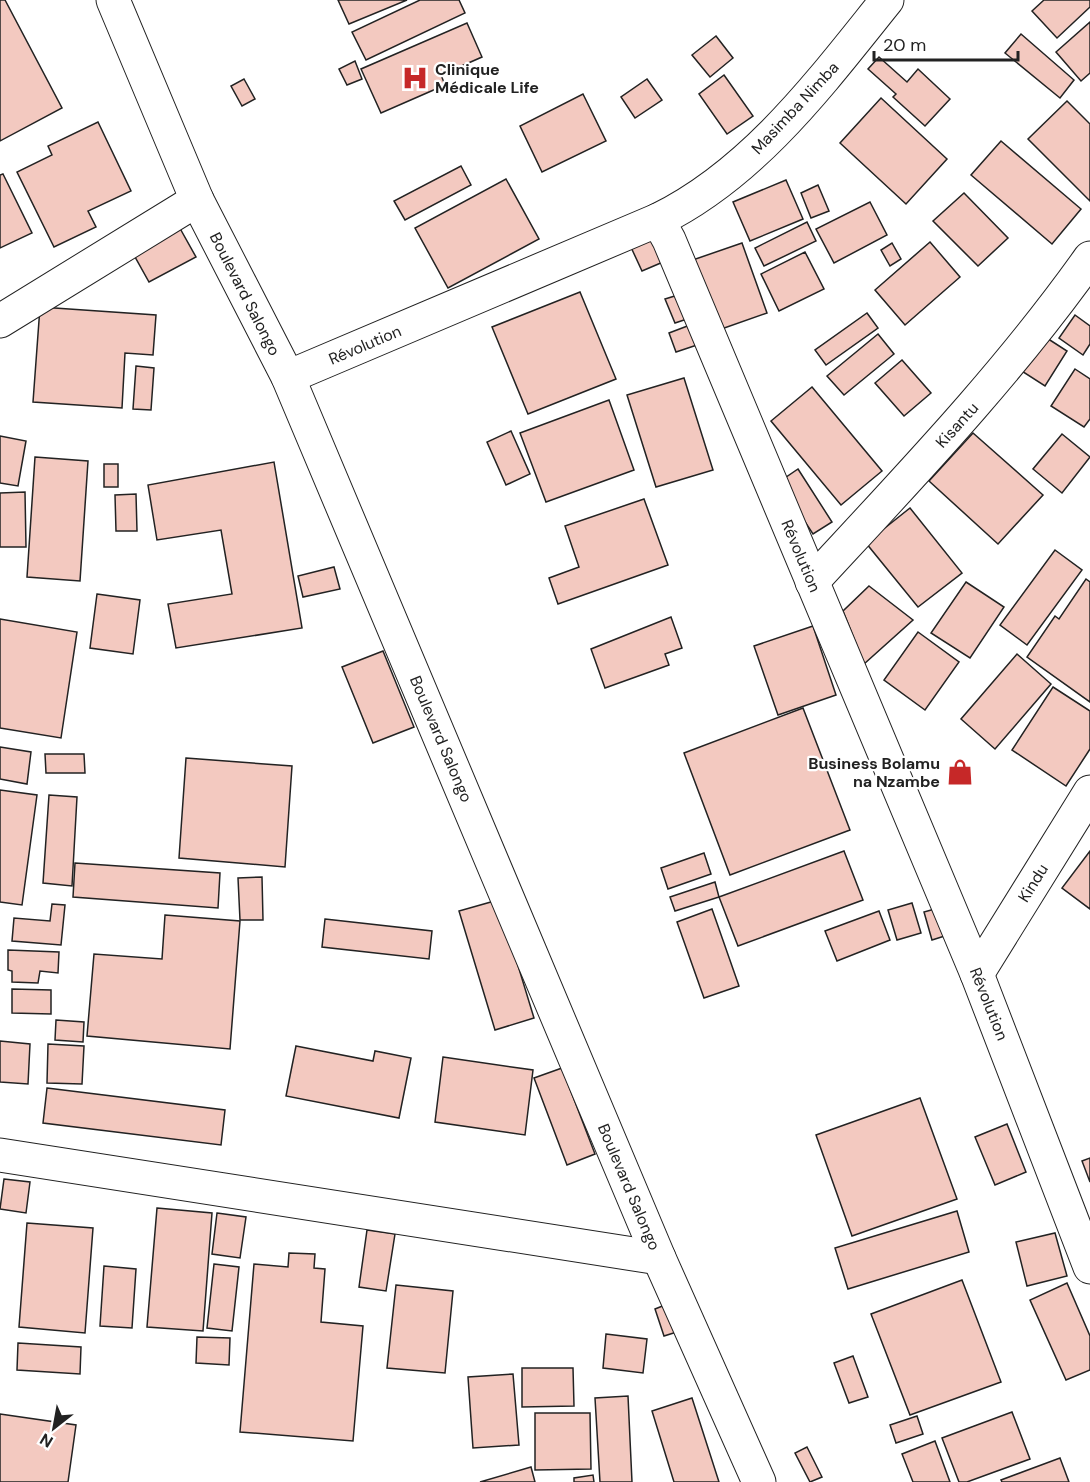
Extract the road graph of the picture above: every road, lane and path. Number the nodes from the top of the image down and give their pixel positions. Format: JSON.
{"nodes":[{"id":1,"x":113,"y":0,"type":"edge"},
{"id":2,"x":887,"y":0,"type":"edge"},
{"id":3,"x":196,"y":200,"type":"junction"},
{"id":4,"x":658,"y":220,"type":"junction"},
{"id":5,"x":1090,"y":258,"type":"edge"},
{"id":6,"x":0,"y":321,"type":"edge"},
{"id":7,"x":288,"y":377,"type":"junction"},
{"id":8,"x":812,"y":582,"type":"junction"},
{"id":9,"x":1090,"y":792,"type":"edge"},
{"id":10,"x":977,"y":974,"type":"junction"},
{"id":11,"x":0,"y":1155,"type":"edge"},
{"id":12,"x":659,"y":1258,"type":"junction"},
{"id":13,"x":1090,"y":1267,"type":"edge"},
{"id":14,"x":759,"y":1482,"type":"edge"}],
"edges":[{"from":1,"to":3,"type":"street","name":"Boulevard Salongo"},
{"from":2,"to":4,"type":"street","name":"Masimba Nimba"},
{"from":3,"to":6,"type":"street"},
{"from":3,"to":7,"type":"street","name":"Boulevard Salongo"},
{"from":4,"to":7,"type":"street","name":"Révolution"},
{"from":4,"to":8,"type":"street","name":"Révolution"},
{"from":5,"to":8,"type":"street","name":"Kisantu"},
{"from":7,"to":12,"type":"street","name":"Boulevard Salongo"},
{"from":8,"to":10,"type":"street","name":"Révolution"},
{"from":9,"to":10,"type":"street","name":"Kindu"},
{"from":10,"to":13,"type":"street","name":"Révolution"},
{"from":11,"to":12,"type":"street"},
{"from":12,"to":14,"type":"street","name":"Boulevard Salongo"}]}
